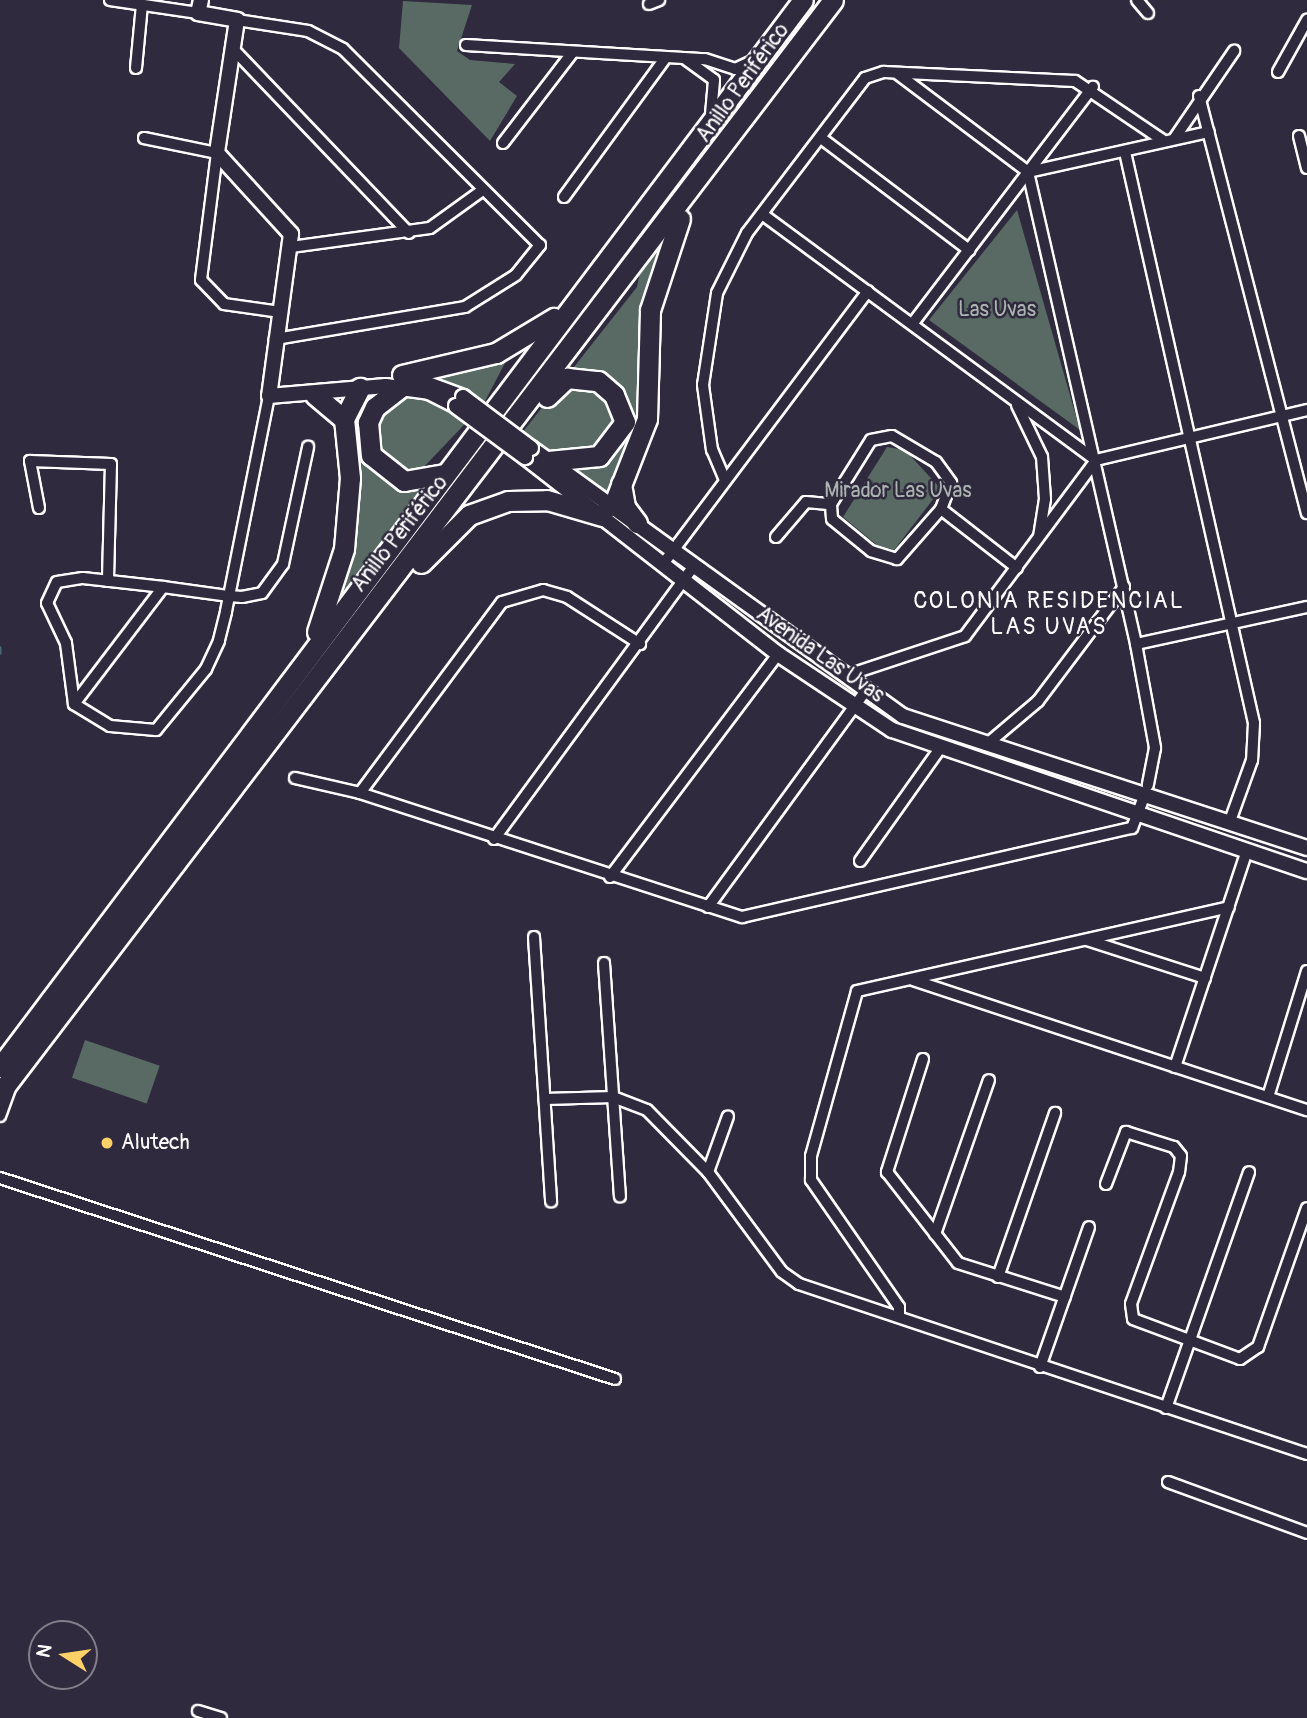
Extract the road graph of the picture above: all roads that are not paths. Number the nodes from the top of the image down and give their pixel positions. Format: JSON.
{"nodes":[{"id":1,"x":110,"y":0,"type":"edge"},
{"id":2,"x":803,"y":0,"type":"edge"},
{"id":3,"x":833,"y":0,"type":"edge"},
{"id":4,"x":1137,"y":0,"type":"edge"},
{"id":5,"x":142,"y":5,"type":"junction"},
{"id":6,"x":199,"y":6,"type":"edge"},
{"id":7,"x":1147,"y":13,"type":"dead end"},
{"id":8,"x":237,"y":20,"type":"junction"},
{"id":9,"x":1307,"y":20,"type":"edge"},
{"id":10,"x":466,"y":45,"type":"dead end"},
{"id":11,"x":771,"y":47,"type":"junction"},
{"id":12,"x":234,"y":50,"type":"junction"},
{"id":13,"x":1234,"y":51,"type":"dead end"},
{"id":14,"x":572,"y":53,"type":"junction"},
{"id":15,"x":666,"y":57,"type":"junction"},
{"id":16,"x":682,"y":57,"type":"junction"},
{"id":17,"x":136,"y":68,"type":"dead end"},
{"id":18,"x":735,"y":69,"type":"junction"},
{"id":19,"x":1278,"y":72,"type":"dead end"},
{"id":20,"x":898,"y":74,"type":"junction"},
{"id":21,"x":1093,"y":87,"type":"junction"},
{"id":22,"x":716,"y":90,"type":"junction"},
{"id":23,"x":1199,"y":96,"type":"junction"},
{"id":24,"x":1209,"y":132,"type":"junction"},
{"id":25,"x":1299,"y":136,"type":"dead end"},
{"id":26,"x":144,"y":138,"type":"dead end"},
{"id":27,"x":821,"y":138,"type":"junction"},
{"id":28,"x":1169,"y":140,"type":"junction"},
{"id":29,"x":503,"y":143,"type":"dead end"},
{"id":30,"x":699,"y":143,"type":"junction"},
{"id":31,"x":1125,"y":152,"type":"junction"},
{"id":32,"x":217,"y":153,"type":"junction"},
{"id":33,"x":1307,"y":168,"type":"edge"},
{"id":34,"x":1028,"y":172,"type":"junction"},
{"id":35,"x":480,"y":192,"type":"junction"},
{"id":36,"x":689,"y":195,"type":"junction"},
{"id":37,"x":564,"y":197,"type":"dead end"},
{"id":38,"x":762,"y":215,"type":"junction"},
{"id":39,"x":409,"y":233,"type":"junction"},
{"id":40,"x":291,"y":247,"type":"junction"},
{"id":41,"x":969,"y":250,"type":"junction"},
{"id":42,"x":592,"y":281,"type":"junction"},
{"id":43,"x":868,"y":291,"type":"junction"},
{"id":44,"x":280,"y":312,"type":"junction"},
{"id":45,"x":913,"y":323,"type":"junction"},
{"id":46,"x":275,"y":340,"type":"junction"},
{"id":47,"x":402,"y":381,"type":"junction"},
{"id":48,"x":360,"y":388,"type":"junction"},
{"id":49,"x":315,"y":395,"type":"junction"},
{"id":50,"x":269,"y":396,"type":"junction"},
{"id":51,"x":1013,"y":399,"type":"junction"},
{"id":52,"x":1307,"y":410,"type":"edge"},
{"id":53,"x":1286,"y":415,"type":"junction"},
{"id":54,"x":344,"y":419,"type":"junction"},
{"id":55,"x":517,"y":422,"type":"junction"},
{"id":56,"x":1189,"y":438,"type":"junction"},
{"id":57,"x":308,"y":447,"type":"dead end"},
{"id":58,"x":534,"y":457,"type":"junction"},
{"id":59,"x":1096,"y":460,"type":"junction"},
{"id":60,"x":445,"y":474,"type":"junction"},
{"id":61,"x":726,"y":480,"type":"junction"},
{"id":62,"x":621,"y":484,"type":"junction"},
{"id":63,"x":831,"y":504,"type":"junction"},
{"id":64,"x":39,"y":508,"type":"dead end"},
{"id":65,"x":941,"y":509,"type":"junction"},
{"id":66,"x":607,"y":511,"type":"junction"},
{"id":67,"x":1307,"y":513,"type":"edge"},
{"id":68,"x":637,"y":523,"type":"junction"},
{"id":69,"x":776,"y":537,"type":"dead end"},
{"id":70,"x":1038,"y":539,"type":"junction"},
{"id":71,"x":673,"y":550,"type":"junction"},
{"id":72,"x":663,"y":564,"type":"junction"},
{"id":73,"x":694,"y":566,"type":"junction"},
{"id":74,"x":1017,"y":568,"type":"junction"},
{"id":75,"x":683,"y":580,"type":"junction"},
{"id":76,"x":108,"y":581,"type":"junction"},
{"id":77,"x":163,"y":587,"type":"junction"},
{"id":78,"x":1124,"y":587,"type":"junction"},
{"id":79,"x":229,"y":596,"type":"junction"},
{"id":80,"x":1307,"y":607,"type":"edge"},
{"id":81,"x":1231,"y":622,"type":"junction"},
{"id":82,"x":354,"y":631,"type":"junction"},
{"id":83,"x":640,"y":644,"type":"junction"},
{"id":84,"x":1136,"y":644,"type":"junction"},
{"id":85,"x":778,"y":654,"type":"junction"},
{"id":86,"x":303,"y":664,"type":"junction"},
{"id":87,"x":845,"y":676,"type":"junction"},
{"id":88,"x":864,"y":692,"type":"junction"},
{"id":89,"x":74,"y":704,"type":"junction"},
{"id":90,"x":854,"y":707,"type":"junction"},
{"id":91,"x":986,"y":746,"type":"junction"},
{"id":92,"x":939,"y":750,"type":"junction"},
{"id":93,"x":295,"y":779,"type":"dead end"},
{"id":94,"x":1146,"y":791,"type":"junction"},
{"id":95,"x":360,"y":793,"type":"junction"},
{"id":96,"x":1139,"y":816,"type":"junction"},
{"id":97,"x":1229,"y":824,"type":"junction"},
{"id":98,"x":494,"y":839,"type":"junction"},
{"id":99,"x":1307,"y":848,"type":"edge"},
{"id":100,"x":1247,"y":851,"type":"junction"},
{"id":101,"x":860,"y":861,"type":"dead end"},
{"id":102,"x":1307,"y":871,"type":"edge"},
{"id":103,"x":610,"y":877,"type":"junction"},
{"id":104,"x":708,"y":907,"type":"junction"},
{"id":105,"x":1228,"y":907,"type":"junction"},
{"id":106,"x":534,"y":937,"type":"dead end"},
{"id":107,"x":1084,"y":939,"type":"junction"},
{"id":108,"x":604,"y":963,"type":"dead end"},
{"id":109,"x":1307,"y":971,"type":"edge"},
{"id":110,"x":1205,"y":978,"type":"junction"},
{"id":111,"x":910,"y":979,"type":"junction"},
{"id":112,"x":923,"y":1059,"type":"dead end"},
{"id":113,"x":1175,"y":1067,"type":"junction"},
{"id":114,"x":8,"y":1069,"type":"edge"},
{"id":115,"x":989,"y":1080,"type":"dead end"},
{"id":116,"x":0,"y":1093,"type":"edge"},
{"id":117,"x":613,"y":1097,"type":"junction"},
{"id":118,"x":1268,"y":1097,"type":"junction"},
{"id":119,"x":545,"y":1099,"type":"junction"},
{"id":120,"x":1307,"y":1110,"type":"edge"},
{"id":121,"x":1055,"y":1113,"type":"dead end"},
{"id":122,"x":0,"y":1116,"type":"edge"},
{"id":123,"x":729,"y":1116,"type":"dead end"},
{"id":124,"x":708,"y":1171,"type":"junction"},
{"id":125,"x":1249,"y":1172,"type":"dead end"},
{"id":126,"x":0,"y":1178,"type":"edge"},
{"id":127,"x":1106,"y":1184,"type":"dead end"},
{"id":128,"x":620,"y":1195,"type":"dead end"},
{"id":129,"x":551,"y":1200,"type":"dead end"},
{"id":130,"x":1307,"y":1208,"type":"edge"},
{"id":131,"x":1089,"y":1227,"type":"dead end"},
{"id":132,"x":935,"y":1234,"type":"junction"},
{"id":133,"x":998,"y":1277,"type":"junction"},
{"id":134,"x":1065,"y":1297,"type":"junction"},
{"id":135,"x":899,"y":1317,"type":"junction"},
{"id":136,"x":1189,"y":1343,"type":"junction"},
{"id":137,"x":1040,"y":1367,"type":"junction"},
{"id":138,"x":615,"y":1379,"type":"dead end"},
{"id":139,"x":1166,"y":1408,"type":"junction"},
{"id":140,"x":1307,"y":1454,"type":"edge"},
{"id":141,"x":1168,"y":1482,"type":"dead end"},
{"id":142,"x":1307,"y":1533,"type":"edge"},
{"id":143,"x":198,"y":1712,"type":"dead end"},
{"id":144,"x":221,"y":1718,"type":"edge"}],
"edges":[{"from":1,"to":5,"type":"street"},
{"from":2,"to":11,"type":"highway","name":"Anillo Periférico"},
{"from":3,"to":36,"type":"highway","name":"Anillo Periférico"},
{"from":4,"to":7,"type":"street"},
{"from":5,"to":6,"type":"street"},
{"from":5,"to":17,"type":"street"},
{"from":6,"to":8,"type":"street"},
{"from":8,"to":12,"type":"street"},
{"from":8,"to":35,"type":"street"},
{"from":9,"to":19,"type":"street"},
{"from":10,"to":14,"type":"street"},
{"from":11,"to":18,"type":"street"},
{"from":11,"to":30,"type":"highway","name":"Anillo Periférico"},
{"from":12,"to":32,"type":"street"},
{"from":12,"to":39,"type":"street"},
{"from":13,"to":23,"type":"street"},
{"from":14,"to":15,"type":"street"},
{"from":14,"to":29,"type":"street"},
{"from":15,"to":16,"type":"street"},
{"from":15,"to":37,"type":"street"},
{"from":16,"to":18,"type":"street"},
{"from":16,"to":22,"type":"street"},
{"from":18,"to":22,"type":"street"},
{"from":20,"to":21,"type":"street"},
{"from":20,"to":27,"type":"street"},
{"from":20,"to":34,"type":"street"},
{"from":21,"to":28,"type":"street"},
{"from":21,"to":34,"type":"street"},
{"from":22,"to":30,"type":"street"},
{"from":23,"to":24,"type":"street"},
{"from":23,"to":28,"type":"street"},
{"from":24,"to":28,"type":"street"},
{"from":24,"to":53,"type":"street"},
{"from":25,"to":33,"type":"street"},
{"from":26,"to":32,"type":"street"},
{"from":27,"to":38,"type":"street"},
{"from":27,"to":41,"type":"street"},
{"from":28,"to":31,"type":"street"},
{"from":30,"to":42,"type":"highway","name":"Anillo Periférico"},
{"from":31,"to":34,"type":"street"},
{"from":31,"to":56,"type":"street"},
{"from":32,"to":40,"type":"street"},
{"from":32,"to":44,"type":"street"},
{"from":34,"to":41,"type":"street"},
{"from":34,"to":59,"type":"street"},
{"from":35,"to":39,"type":"street"},
{"from":35,"to":46,"type":"street"},
{"from":36,"to":55,"type":"highway","name":"Anillo Periférico"},
{"from":36,"to":62,"type":"highway"},
{"from":38,"to":43,"type":"street"},
{"from":38,"to":61,"type":"street"},
{"from":39,"to":40,"type":"street"},
{"from":40,"to":44,"type":"street"},
{"from":41,"to":45,"type":"street"},
{"from":42,"to":47,"type":"highway"},
{"from":42,"to":60,"type":"highway","name":"Anillo Periférico"},
{"from":43,"to":45,"type":"street"},
{"from":43,"to":61,"type":"street"},
{"from":44,"to":46,"type":"street"},
{"from":45,"to":51,"type":"street"},
{"from":46,"to":50,"type":"street"},
{"from":47,"to":48,"type":"street","name":"Avenida Las Uvas"},
{"from":47,"to":58,"type":"street","name":"Avenida Las Uvas","bridge":true},
{"from":47,"to":60,"type":"highway"},
{"from":48,"to":49,"type":"street","name":"Avenida Las Uvas"},
{"from":48,"to":54,"type":"highway"},
{"from":49,"to":50,"type":"street","name":"Avenida Las Uvas"},
{"from":49,"to":54,"type":"highway"},
{"from":50,"to":79,"type":"street"},
{"from":51,"to":59,"type":"street"},
{"from":51,"to":70,"type":"street"},
{"from":52,"to":53,"type":"street"},
{"from":53,"to":56,"type":"street"},
{"from":53,"to":67,"type":"street"},
{"from":54,"to":86,"type":"highway"},
{"from":55,"to":58,"type":"highway"},
{"from":55,"to":82,"type":"highway","name":"Anillo Periférico"},
{"from":56,"to":59,"type":"street"},
{"from":56,"to":81,"type":"street"},
{"from":57,"to":79,"type":"street"},
{"from":58,"to":66,"type":"street","name":"Avenida Las Uvas"},
{"from":59,"to":70,"type":"street"},
{"from":59,"to":78,"type":"street"},
{"from":60,"to":86,"type":"highway","name":"Anillo Periférico"},
{"from":61,"to":71,"type":"street"},
{"from":62,"to":66,"type":"highway"},
{"from":62,"to":68,"type":"highway"},
{"from":63,"to":65,"type":"street"},
{"from":63,"to":65,"type":"street"},
{"from":63,"to":69,"type":"street"},
{"from":64,"to":76,"type":"street"},
{"from":65,"to":74,"type":"street"},
{"from":66,"to":68,"type":"street","name":"Avenida Las Uvas"},
{"from":66,"to":72,"type":"street","name":"Avenida Las Uvas"},
{"from":66,"to":82,"type":"highway"},
{"from":68,"to":71,"type":"street","name":"Avenida Las Uvas"},
{"from":70,"to":74,"type":"street"},
{"from":71,"to":72,"type":"street"},
{"from":71,"to":73,"type":"street","name":"Avenida Las Uvas"},
{"from":72,"to":75,"type":"street","name":"Avenida Las Uvas"},
{"from":73,"to":75,"type":"street"},
{"from":73,"to":87,"type":"street","name":"Avenida Las Uvas"},
{"from":74,"to":87,"type":"street"},
{"from":75,"to":83,"type":"street"},
{"from":75,"to":85,"type":"street","name":"Avenida Las Uvas"},
{"from":76,"to":77,"type":"street"},
{"from":76,"to":89,"type":"street"},
{"from":77,"to":79,"type":"street"},
{"from":77,"to":89,"type":"street"},
{"from":78,"to":84,"type":"street"},
{"from":78,"to":91,"type":"street"},
{"from":79,"to":89,"type":"street"},
{"from":80,"to":81,"type":"street"},
{"from":81,"to":84,"type":"street"},
{"from":81,"to":97,"type":"street"},
{"from":82,"to":114,"type":"highway","name":"Anillo Periférico"},
{"from":83,"to":95,"type":"street"},
{"from":83,"to":98,"type":"street"},
{"from":84,"to":94,"type":"street"},
{"from":85,"to":90,"type":"street","name":"Avenida Las Uvas"},
{"from":85,"to":103,"type":"street"},
{"from":86,"to":114,"type":"highway","name":"Anillo Periférico"},
{"from":87,"to":88,"type":"street","name":"Avenida Las Uvas"},
{"from":88,"to":90,"type":"street"},
{"from":88,"to":91,"type":"street","name":"Avenida Las Uvas"},
{"from":90,"to":92,"type":"street","name":"Avenida Las Uvas"},
{"from":90,"to":104,"type":"street"},
{"from":91,"to":94,"type":"street","name":"Avenida Las Uvas"},
{"from":92,"to":96,"type":"street","name":"Avenida Las Uvas"},
{"from":92,"to":101,"type":"street"},
{"from":93,"to":95,"type":"street"},
{"from":94,"to":96,"type":"street"},
{"from":94,"to":97,"type":"street","name":"Avenida Las Uvas"},
{"from":95,"to":98,"type":"street"},
{"from":96,"to":100,"type":"street","name":"Avenida Las Uvas"},
{"from":96,"to":104,"type":"street"},
{"from":97,"to":99,"type":"street","name":"Avenida Las Uvas"},
{"from":98,"to":103,"type":"street"},
{"from":100,"to":102,"type":"street","name":"Avenida Las Uvas"},
{"from":100,"to":105,"type":"street"},
{"from":103,"to":104,"type":"street"},
{"from":105,"to":107,"type":"street"},
{"from":105,"to":110,"type":"street"},
{"from":106,"to":119,"type":"street"},
{"from":107,"to":110,"type":"street"},
{"from":107,"to":111,"type":"street"},
{"from":108,"to":117,"type":"street"},
{"from":109,"to":118,"type":"street"},
{"from":110,"to":113,"type":"street"},
{"from":111,"to":113,"type":"street"},
{"from":111,"to":135,"type":"street"},
{"from":112,"to":132,"type":"street"},
{"from":113,"to":118,"type":"street"},
{"from":114,"to":116,"type":"highway","name":"Anillo Periférico"},
{"from":114,"to":122,"type":"street"},
{"from":115,"to":132,"type":"street"},
{"from":117,"to":119,"type":"street"},
{"from":117,"to":124,"type":"street"},
{"from":117,"to":128,"type":"street"},
{"from":118,"to":120,"type":"street"},
{"from":119,"to":129,"type":"street"},
{"from":121,"to":133,"type":"street"},
{"from":123,"to":124,"type":"street"},
{"from":124,"to":135,"type":"street"},
{"from":125,"to":136,"type":"street"},
{"from":126,"to":138,"type":"street"},
{"from":127,"to":136,"type":"street"},
{"from":130,"to":136,"type":"street"},
{"from":131,"to":134,"type":"street"},
{"from":132,"to":133,"type":"street"},
{"from":133,"to":134,"type":"street"},
{"from":134,"to":137,"type":"street"},
{"from":135,"to":137,"type":"street"},
{"from":136,"to":139,"type":"street"},
{"from":137,"to":139,"type":"street"},
{"from":139,"to":140,"type":"street"},
{"from":141,"to":142,"type":"street"},
{"from":143,"to":144,"type":"street"}]}
